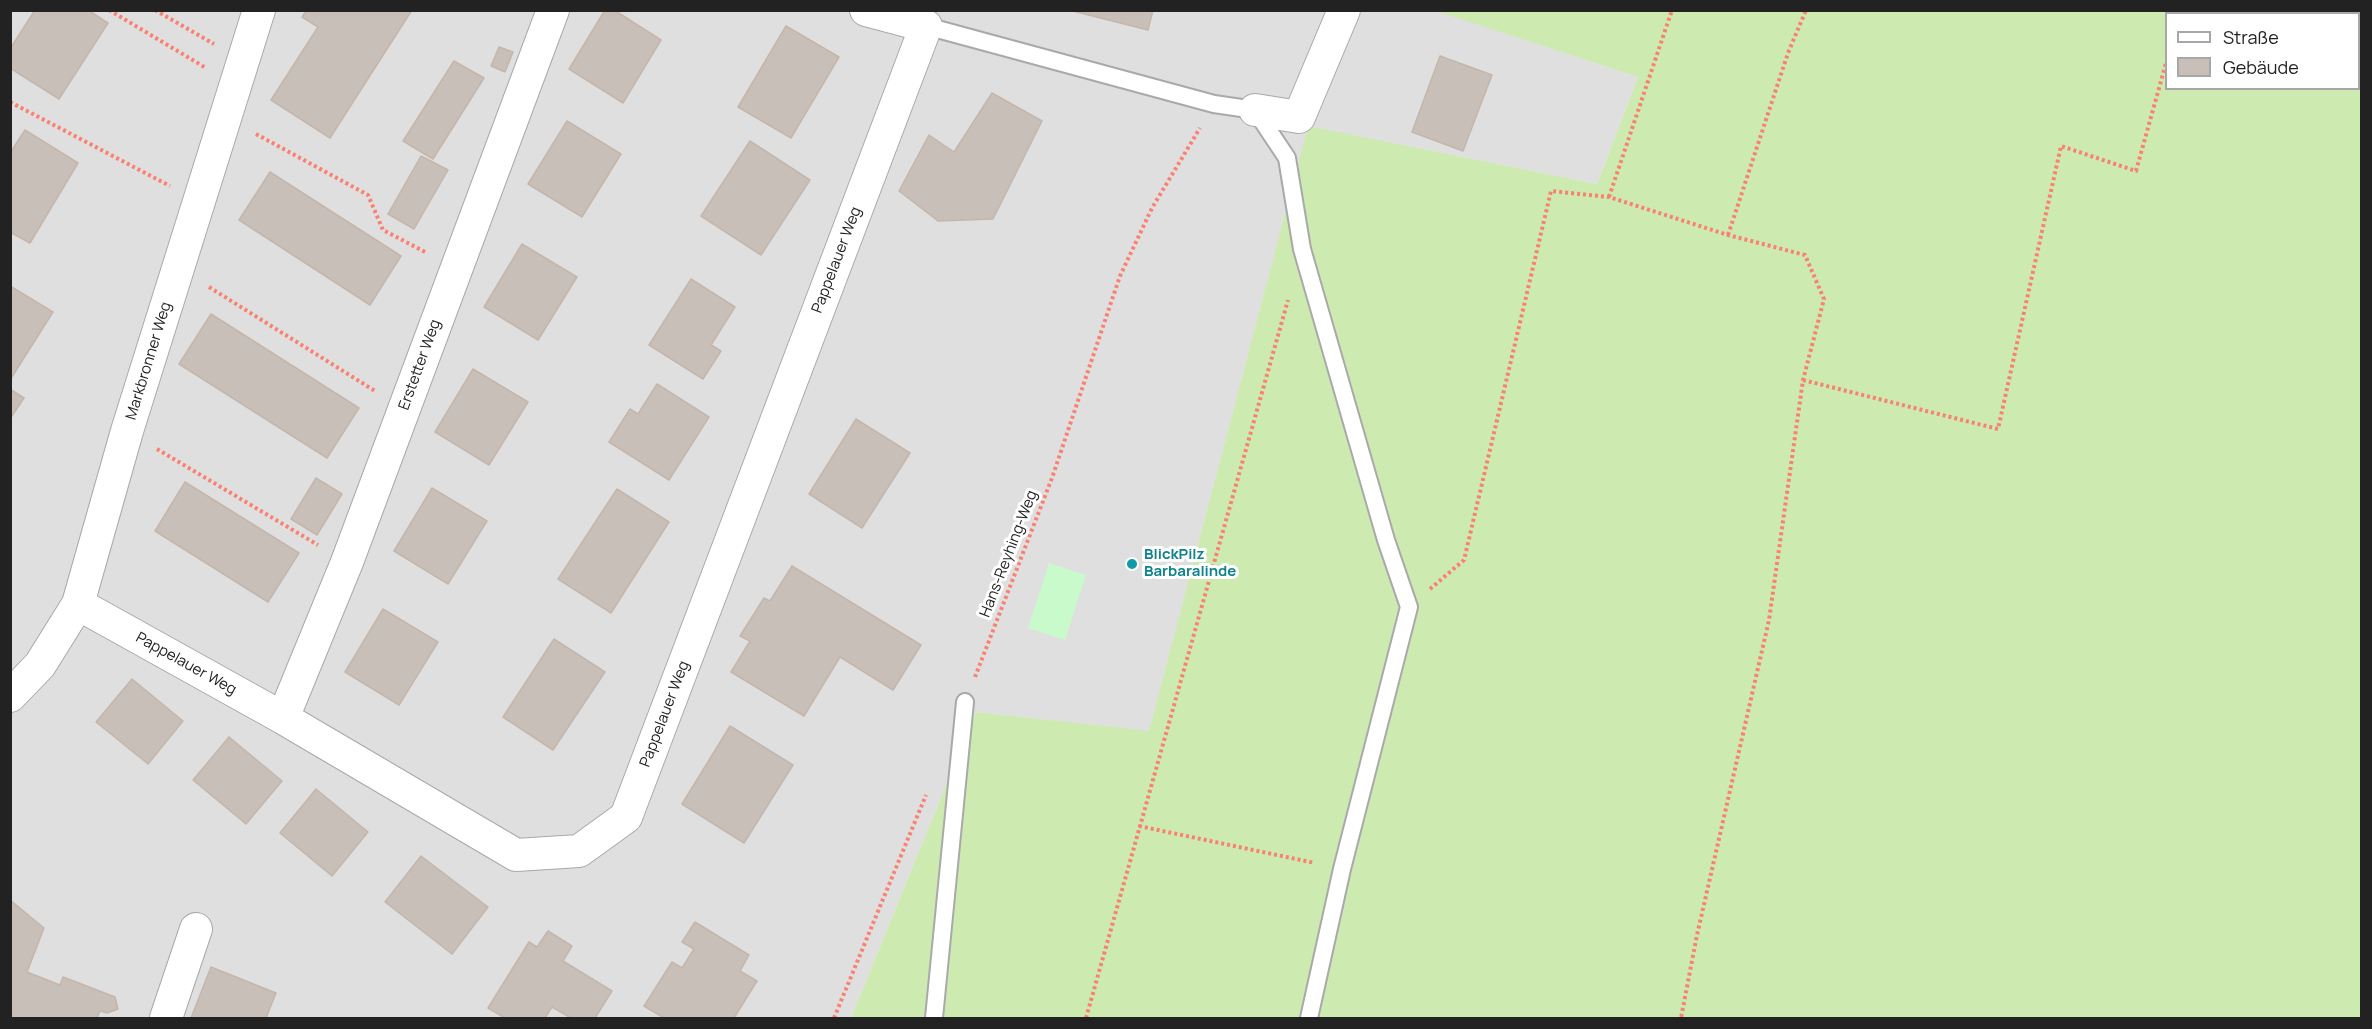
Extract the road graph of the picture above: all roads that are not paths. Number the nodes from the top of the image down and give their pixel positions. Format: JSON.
{"nodes":[{"id":1,"x":259,"y":10,"type":"edge"},
{"id":2,"x":553,"y":10,"type":"edge"},
{"id":3,"x":866,"y":10,"type":"edge"},
{"id":4,"x":1344,"y":10,"type":"edge"},
{"id":5,"x":926,"y":26,"type":"junction"},
{"id":6,"x":1255,"y":110,"type":"junction"},
{"id":7,"x":78,"y":604,"type":"junction"},
{"id":8,"x":10,"y":696,"type":"edge"},
{"id":9,"x":965,"y":702,"type":"road end"},
{"id":10,"x":283,"y":718,"type":"junction"},
{"id":11,"x":196,"y":929,"type":"dead end"},
{"id":12,"x":166,"y":1018,"type":"edge"},
{"id":13,"x":934,"y":1018,"type":"edge"},
{"id":14,"x":1309,"y":1018,"type":"edge"}],
"edges":[{"from":1,"to":7,"type":"street","name":"Markbronner Weg"},
{"from":2,"to":10,"type":"street","name":"Erstetter Weg"},
{"from":3,"to":5,"type":"street"},
{"from":4,"to":6,"type":"street"},
{"from":5,"to":6,"type":"lane"},
{"from":5,"to":10,"type":"street","name":"Pappelauer Weg"},
{"from":6,"to":14,"type":"lane"},
{"from":7,"to":8,"type":"street","name":"Markbronner Weg"},
{"from":7,"to":10,"type":"street","name":"Pappelauer Weg"},
{"from":9,"to":13,"type":"lane"},
{"from":11,"to":12,"type":"street"}]}
